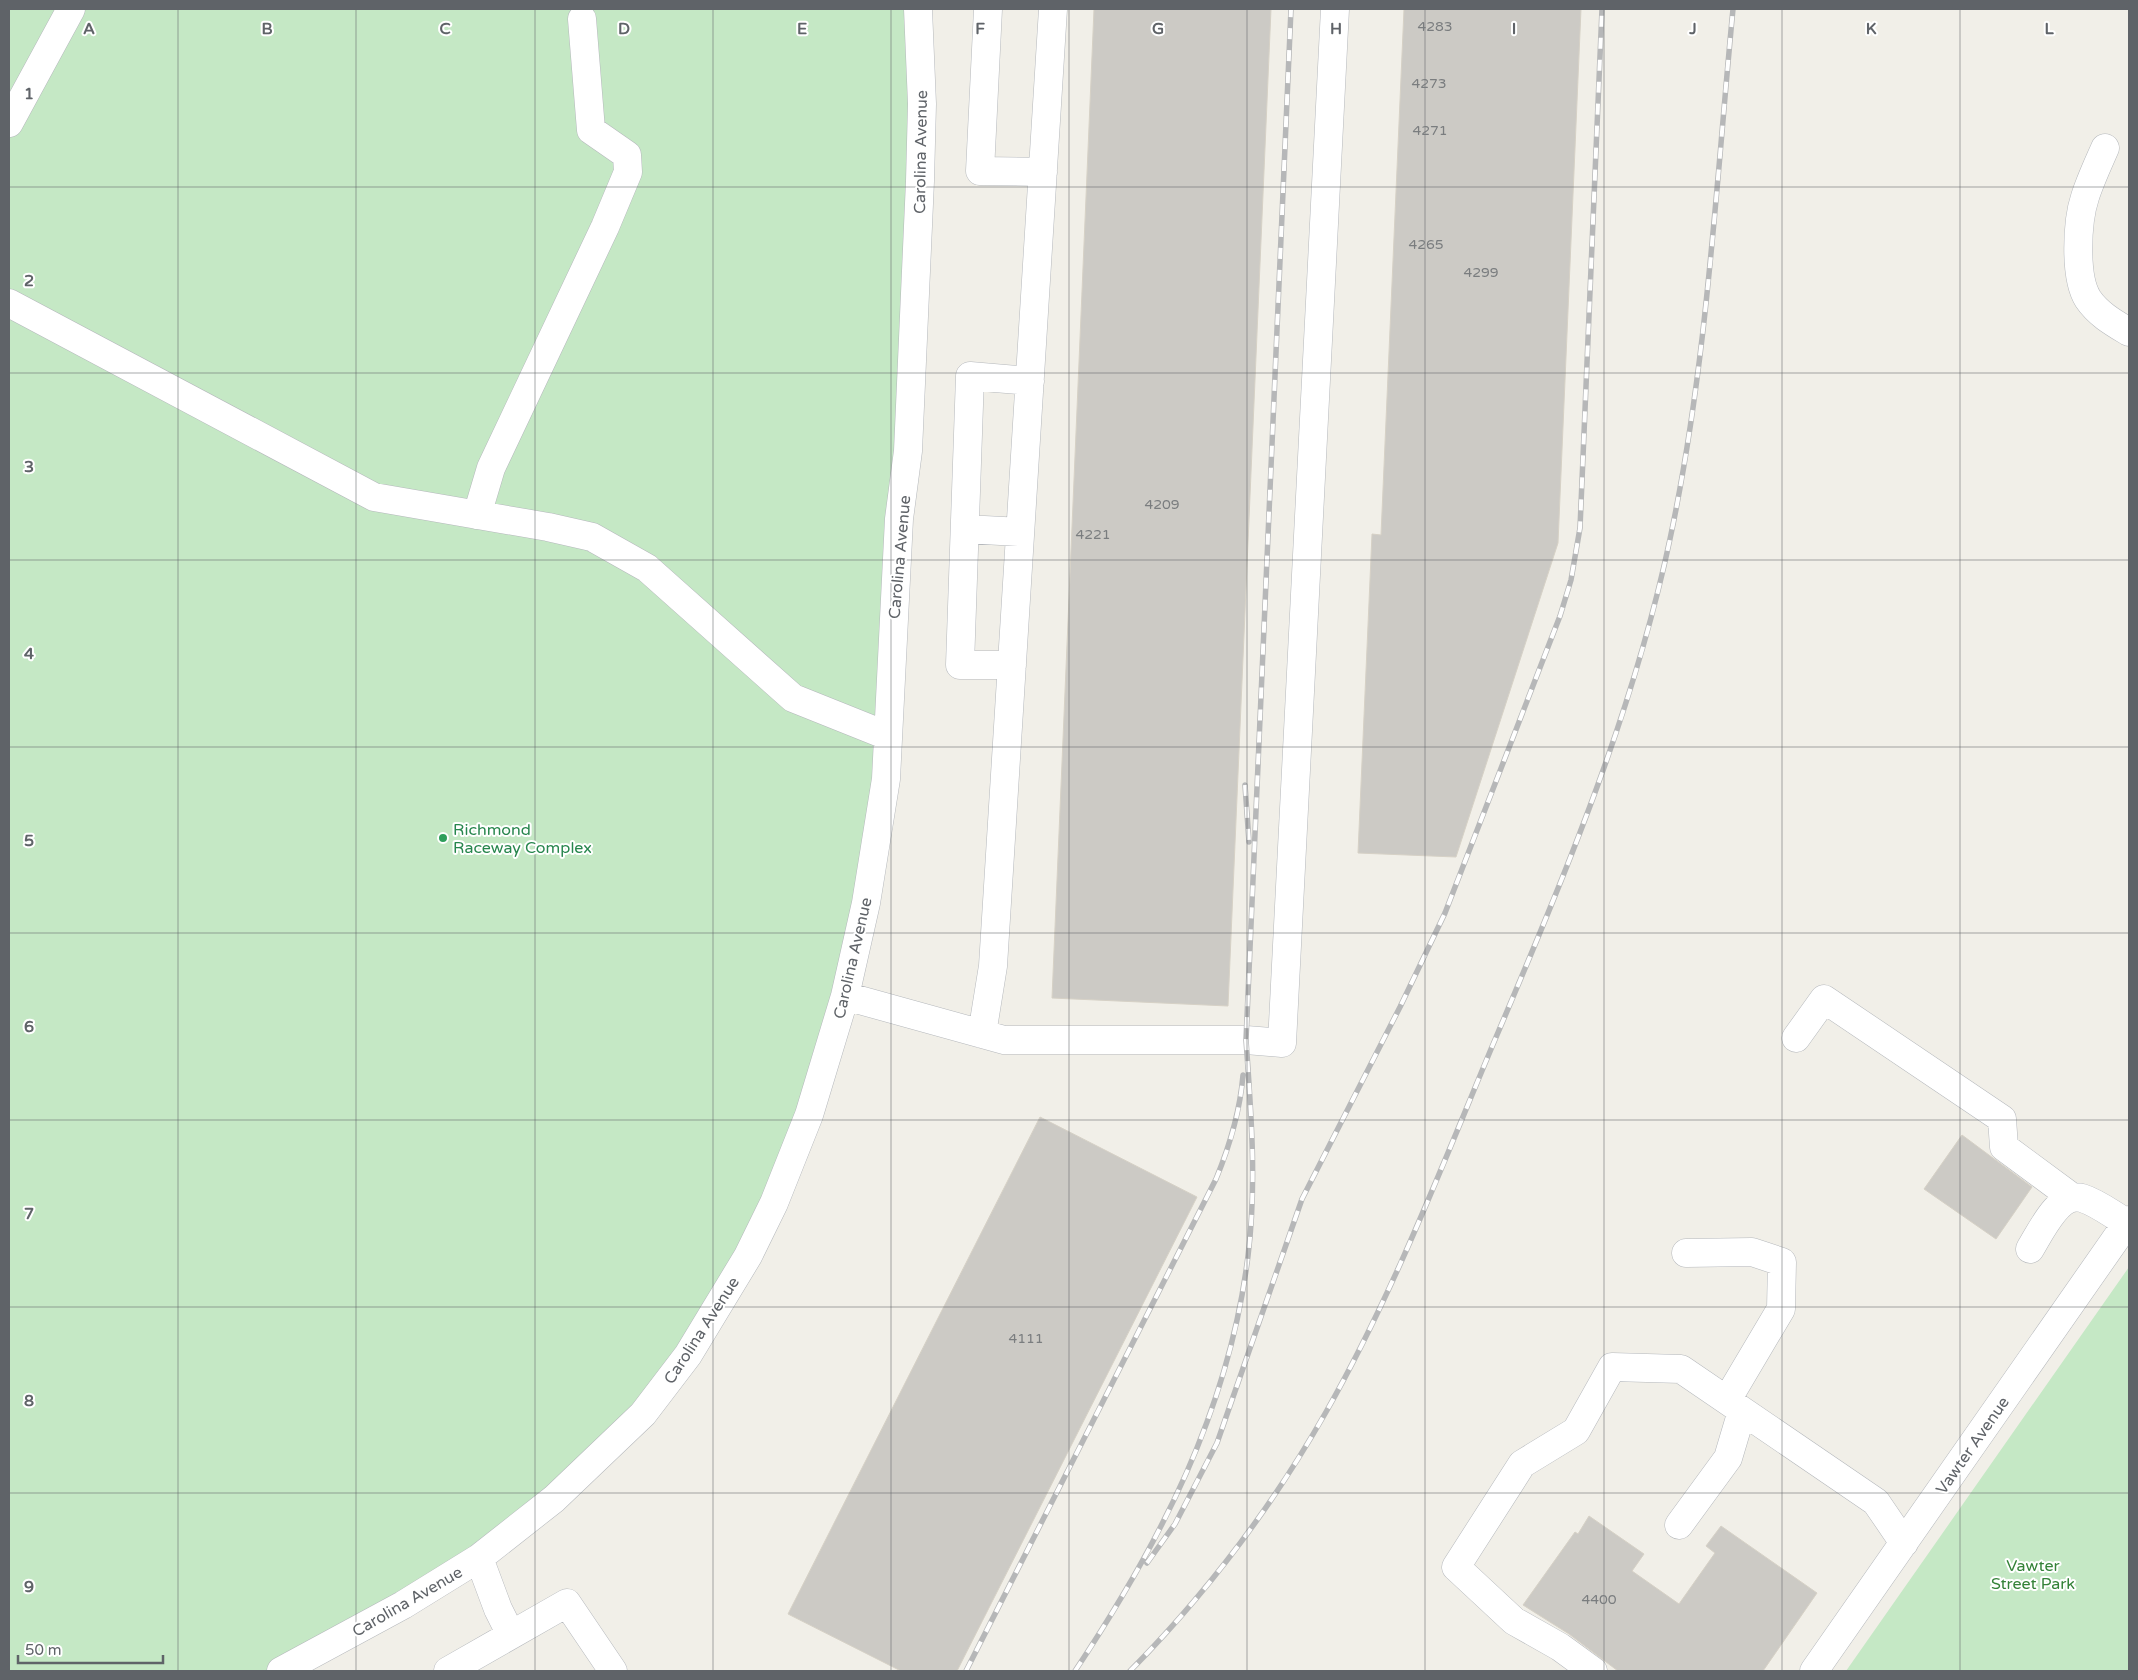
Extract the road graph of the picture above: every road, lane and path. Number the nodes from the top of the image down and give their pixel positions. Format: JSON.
{"nodes":[{"id":1,"x":71,"y":9,"type":"edge"},
{"id":2,"x":918,"y":9,"type":"edge"},
{"id":3,"x":988,"y":9,"type":"edge"},
{"id":4,"x":1053,"y":9,"type":"edge"},
{"id":5,"x":1335,"y":9,"type":"edge"},
{"id":6,"x":582,"y":19,"type":"dead end"},
{"id":7,"x":9,"y":123,"type":"edge"},
{"id":8,"x":2105,"y":148,"type":"dead end"},
{"id":9,"x":1043,"y":172,"type":"junction"},
{"id":10,"x":9,"y":303,"type":"edge"},
{"id":11,"x":2129,"y":332,"type":"edge"},
{"id":12,"x":1030,"y":381,"type":"junction"},
{"id":13,"x":477,"y":515,"type":"junction"},
{"id":14,"x":965,"y":529,"type":"junction"},
{"id":15,"x":1020,"y":532,"type":"junction"},
{"id":16,"x":1012,"y":665,"type":"junction"},
{"id":17,"x":888,"y":736,"type":"junction"},
{"id":18,"x":845,"y":996,"type":"junction"},
{"id":19,"x":982,"y":1034,"type":"junction"},
{"id":20,"x":1796,"y":1038,"type":"dead end"},
{"id":21,"x":2073,"y":1198,"type":"junction"},
{"id":22,"x":2128,"y":1221,"type":"edge"},
{"id":23,"x":2030,"y":1249,"type":"dead end"},
{"id":24,"x":1686,"y":1253,"type":"dead end"},
{"id":25,"x":1735,"y":1405,"type":"junction"},
{"id":26,"x":1679,"y":1525,"type":"dead end"},
{"id":27,"x":1904,"y":1543,"type":"junction"},
{"id":28,"x":479,"y":1558,"type":"junction"},
{"id":29,"x":511,"y":1634,"type":"junction"},
{"id":30,"x":281,"y":1671,"type":"edge"},
{"id":31,"x":448,"y":1671,"type":"edge"},
{"id":32,"x":613,"y":1671,"type":"edge"},
{"id":33,"x":1594,"y":1671,"type":"edge"},
{"id":34,"x":1814,"y":1671,"type":"edge"}],
"edges":[{"from":1,"to":7,"type":"street"},
{"from":2,"to":17,"type":"street","name":"Carolina Avenue"},
{"from":3,"to":9,"type":"street"},
{"from":4,"to":9,"type":"street"},
{"from":5,"to":19,"type":"street"},
{"from":6,"to":13,"type":"street"},
{"from":8,"to":11,"type":"street"},
{"from":9,"to":12,"type":"street"},
{"from":10,"to":13,"type":"street"},
{"from":12,"to":14,"type":"street"},
{"from":12,"to":15,"type":"street"},
{"from":13,"to":17,"type":"street"},
{"from":14,"to":15,"type":"street"},
{"from":14,"to":16,"type":"street"},
{"from":15,"to":16,"type":"street"},
{"from":16,"to":19,"type":"street"},
{"from":17,"to":18,"type":"street","name":"Carolina Avenue"},
{"from":18,"to":19,"type":"street"},
{"from":18,"to":28,"type":"street","name":"Carolina Avenue"},
{"from":20,"to":21,"type":"street"},
{"from":21,"to":22,"type":"street"},
{"from":21,"to":23,"type":"street"},
{"from":22,"to":27,"type":"street","name":"Vawter Avenue"},
{"from":24,"to":25,"type":"street"},
{"from":25,"to":26,"type":"street"},
{"from":25,"to":27,"type":"street"},
{"from":25,"to":33,"type":"street"},
{"from":27,"to":34,"type":"street","name":"Vawter Avenue"},
{"from":28,"to":29,"type":"street"},
{"from":28,"to":30,"type":"street","name":"Carolina Avenue"},
{"from":29,"to":31,"type":"street"},
{"from":29,"to":32,"type":"street"}]}
